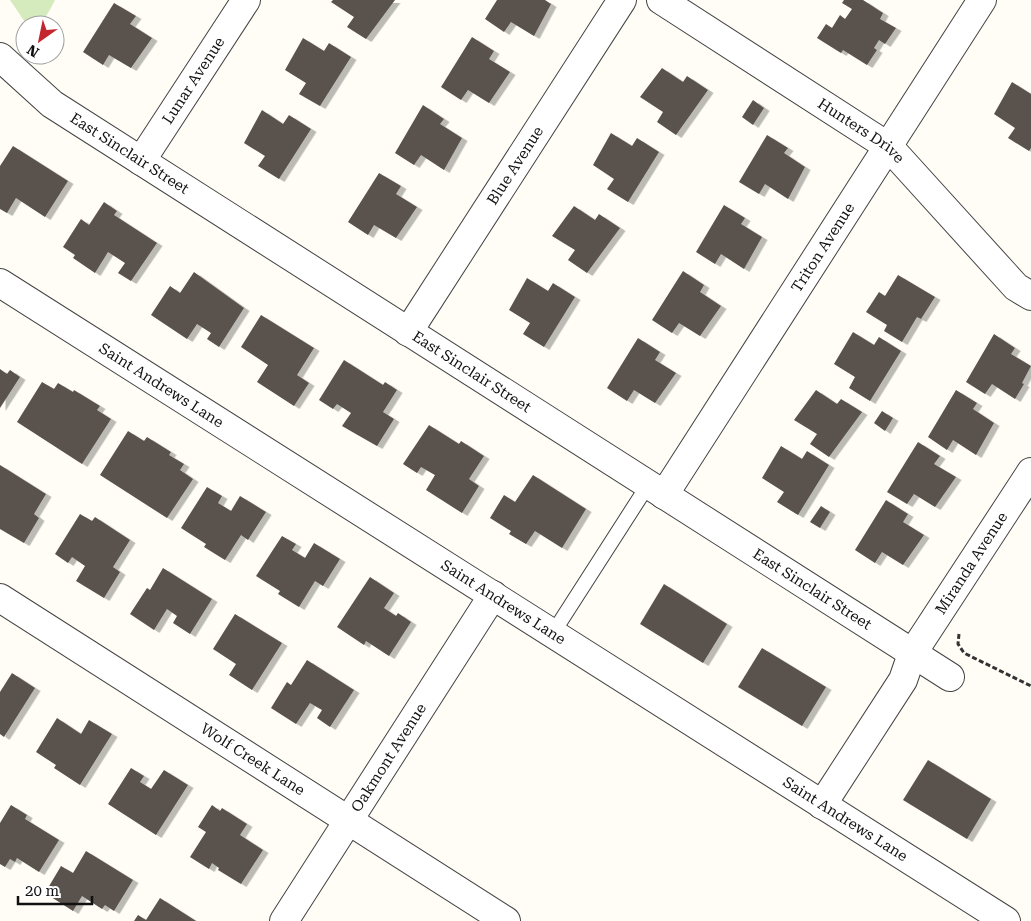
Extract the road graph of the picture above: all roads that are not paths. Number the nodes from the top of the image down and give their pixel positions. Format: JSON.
{"nodes":[{"id":1,"x":246,"y":0,"type":"edge"},
{"id":2,"x":622,"y":0,"type":"edge"},
{"id":3,"x":661,"y":0,"type":"edge"},
{"id":4,"x":982,"y":0,"type":"edge"},
{"id":5,"x":0,"y":57,"type":"edge"},
{"id":6,"x":889,"y":147,"type":"junction"},
{"id":7,"x":141,"y":161,"type":"junction"},
{"id":8,"x":0,"y":284,"type":"edge"},
{"id":9,"x":1031,"y":296,"type":"edge"},
{"id":10,"x":408,"y":332,"type":"junction"},
{"id":11,"x":1031,"y":472,"type":"edge"},
{"id":12,"x":656,"y":490,"type":"junction"},
{"id":13,"x":493,"y":595,"type":"junction"},
{"id":14,"x":0,"y":598,"type":"edge"},
{"id":15,"x":553,"y":633,"type":"junction"},
{"id":16,"x":912,"y":654,"type":"junction"},
{"id":17,"x":950,"y":677,"type":"dead end"},
{"id":18,"x":822,"y":805,"type":"junction"},
{"id":19,"x":348,"y":820,"type":"junction"},
{"id":20,"x":284,"y":921,"type":"edge"},
{"id":21,"x":506,"y":921,"type":"edge"},
{"id":22,"x":1006,"y":921,"type":"edge"}],
"edges":[{"from":1,"to":7,"type":"street","name":"Lunar Avenue"},
{"from":2,"to":10,"type":"street","name":"Blue Avenue"},
{"from":3,"to":6,"type":"street","name":"Hunters Drive"},
{"from":4,"to":6,"type":"street","name":"Triton Avenue"},
{"from":5,"to":7,"type":"street","name":"East Sinclair Street"},
{"from":6,"to":9,"type":"street","name":"Hunters Drive"},
{"from":6,"to":12,"type":"street","name":"Triton Avenue"},
{"from":7,"to":10,"type":"street","name":"East Sinclair Street"},
{"from":8,"to":13,"type":"street","name":"Saint Andrews Lane"},
{"from":10,"to":12,"type":"street","name":"East Sinclair Street"},
{"from":11,"to":16,"type":"street","name":"Miranda Avenue"},
{"from":12,"to":15,"type":"lane"},
{"from":12,"to":16,"type":"street","name":"East Sinclair Street"},
{"from":13,"to":15,"type":"street","name":"Saint Andrews Lane"},
{"from":13,"to":19,"type":"street","name":"Oakmont Avenue"},
{"from":14,"to":19,"type":"street","name":"Wolf Creek Lane"},
{"from":15,"to":18,"type":"street","name":"Saint Andrews Lane"},
{"from":16,"to":17,"type":"street","name":"East Sinclair Street"},
{"from":16,"to":18,"type":"street","name":"Miranda Avenue"},
{"from":18,"to":22,"type":"street","name":"Saint Andrews Lane"},
{"from":19,"to":20,"type":"street","name":"Oakmont Avenue"},
{"from":19,"to":21,"type":"street","name":"Wolf Creek Lane"}]}
